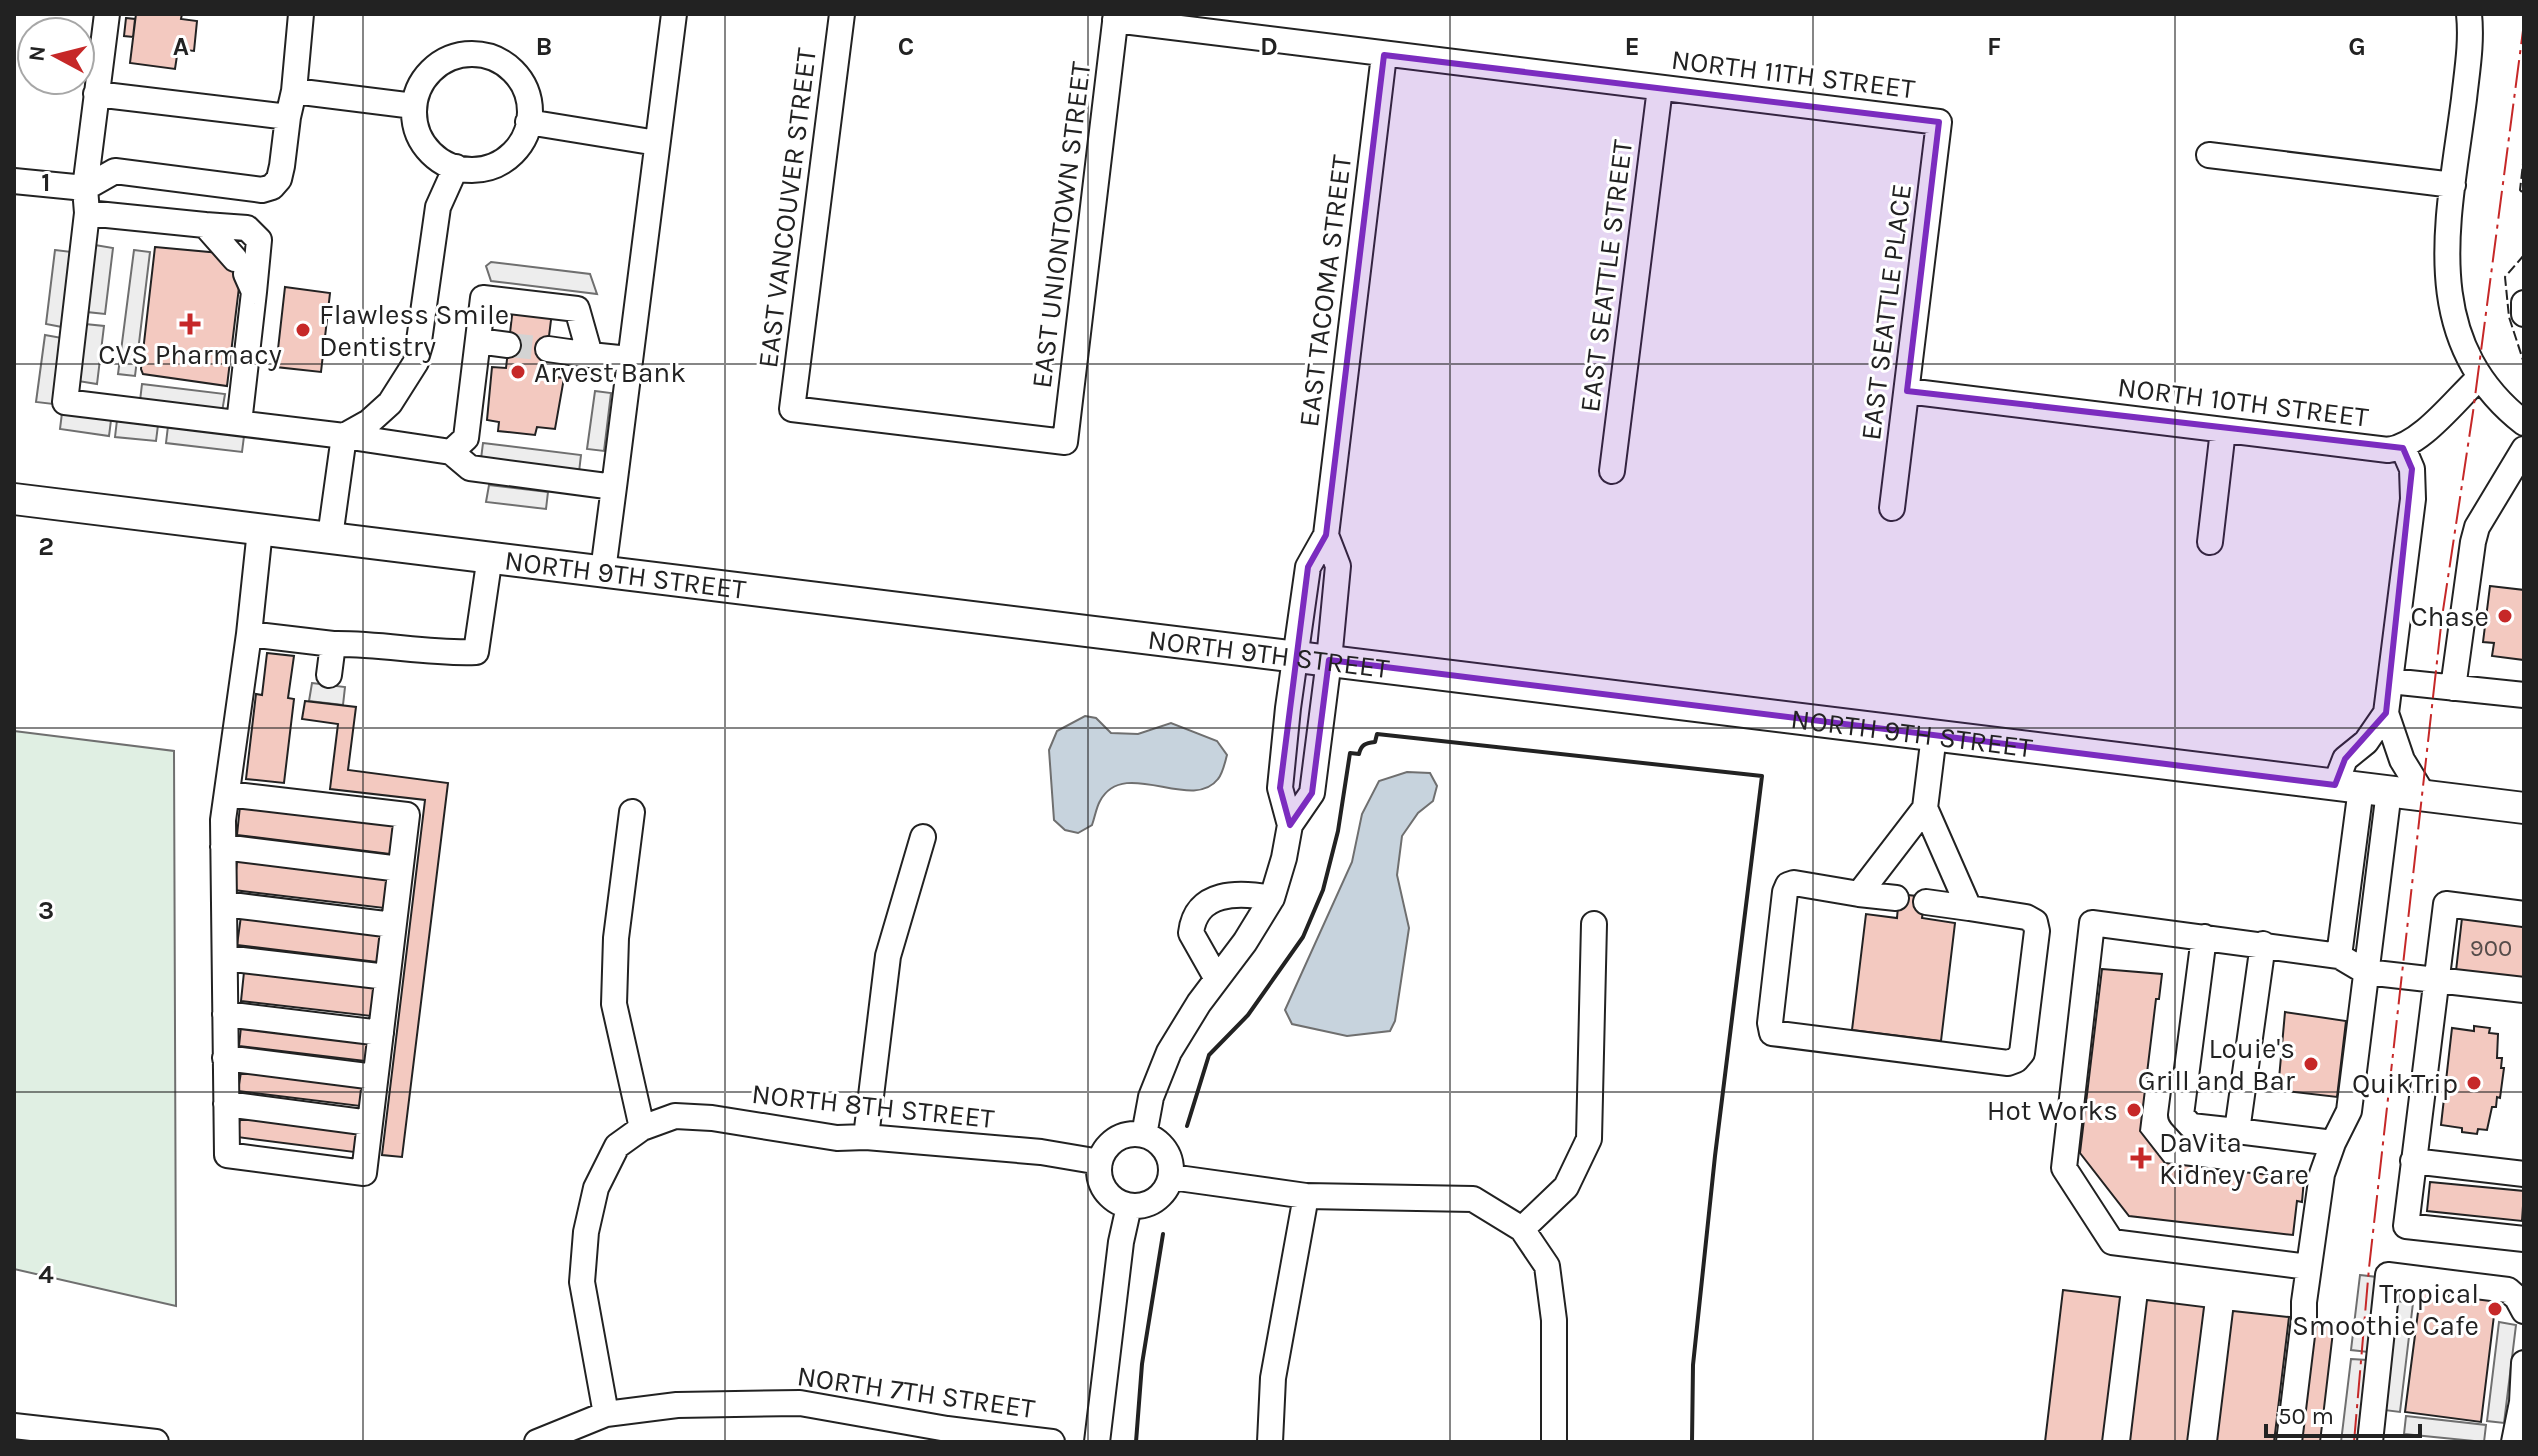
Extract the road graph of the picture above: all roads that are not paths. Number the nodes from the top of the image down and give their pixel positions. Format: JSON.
{"nodes":[{"id":1,"x":107,"y":14,"type":"edge"},
{"id":2,"x":301,"y":14,"type":"edge"},
{"id":3,"x":674,"y":14,"type":"edge"},
{"id":4,"x":842,"y":14,"type":"edge"},
{"id":5,"x":2469,"y":14,"type":"edge"},
{"id":6,"x":1116,"y":17,"type":"edge"},
{"id":7,"x":1384,"y":55,"type":"junction"},
{"id":8,"x":1660,"y":88,"type":"junction"},
{"id":9,"x":294,"y":91,"type":"junction"},
{"id":10,"x":96,"y":94,"type":"joint"},
{"id":11,"x":96,"y":96,"type":"edge"},
{"id":12,"x":414,"y":106,"type":"junction"},
{"id":13,"x":288,"y":117,"type":"junction"},
{"id":14,"x":528,"y":122,"type":"junction"},
{"id":15,"x":1939,"y":122,"type":"joint"},
{"id":16,"x":657,"y":143,"type":"junction"},
{"id":17,"x":2209,"y":155,"type":"dead end"},
{"id":18,"x":456,"y":167,"type":"junction"},
{"id":19,"x":14,"y":181,"type":"edge"},
{"id":20,"x":2453,"y":185,"type":"junction"},
{"id":21,"x":85,"y":188,"type":"junction"},
{"id":22,"x":87,"y":213,"type":"junction"},
{"id":23,"x":205,"y":225,"type":"junction"},
{"id":24,"x":245,"y":275,"type":"junction"},
{"id":25,"x":2524,"y":303,"type":"edge"},
{"id":26,"x":2524,"y":314,"type":"edge"},
{"id":27,"x":478,"y":341,"type":"junction"},
{"id":28,"x":508,"y":345,"type":"tunnel mouth"},
{"id":29,"x":548,"y":349,"type":"tunnel mouth"},
{"id":30,"x":590,"y":355,"type":"junction"},
{"id":31,"x":629,"y":359,"type":"junction"},
{"id":32,"x":2480,"y":377,"type":"junction"},
{"id":33,"x":1907,"y":391,"type":"junction"},
{"id":34,"x":239,"y":423,"type":"junction"},
{"id":35,"x":2524,"y":423,"type":"edge"},
{"id":36,"x":2223,"y":430,"type":"junction"},
{"id":37,"x":344,"y":436,"type":"junction"},
{"id":38,"x":1065,"y":442,"type":"joint"},
{"id":39,"x":2403,"y":448,"type":"junction"},
{"id":40,"x":2524,"y":449,"type":"edge"},
{"id":41,"x":451,"y":452,"type":"junction"},
{"id":42,"x":1612,"y":471,"type":"dead end"},
{"id":43,"x":614,"y":487,"type":"junction"},
{"id":44,"x":14,"y":499,"type":"edge"},
{"id":45,"x":1892,"y":508,"type":"dead end"},
{"id":46,"x":260,"y":530,"type":"junction"},
{"id":47,"x":1326,"y":535,"type":"junction"},
{"id":48,"x":330,"y":537,"type":"junction"},
{"id":49,"x":2210,"y":542,"type":"dead end"},
{"id":50,"x":490,"y":556,"type":"junction"},
{"id":51,"x":603,"y":571,"type":"junction"},
{"id":52,"x":249,"y":634,"type":"junction"},
{"id":53,"x":333,"y":644,"type":"junction"},
{"id":54,"x":1295,"y":656,"type":"junction"},
{"id":55,"x":1329,"y":660,"type":"junction"},
{"id":56,"x":329,"y":675,"type":"dead end"},
{"id":57,"x":2390,"y":681,"type":"junction"},
{"id":58,"x":2453,"y":688,"type":"junction"},
{"id":59,"x":2524,"y":695,"type":"edge"},
{"id":60,"x":2386,"y":713,"type":"junction"},
{"id":61,"x":1934,"y":735,"type":"junction"},
{"id":62,"x":2361,"y":788,"type":"junction"},
{"id":63,"x":227,"y":794,"type":"junction"},
{"id":64,"x":2424,"y":796,"type":"junction"},
{"id":65,"x":1925,"y":808,"type":"junction"},
{"id":66,"x":2524,"y":808,"type":"edge"},
{"id":67,"x":632,"y":812,"type":"dead end"},
{"id":68,"x":1290,"y":825,"type":"junction"},
{"id":69,"x":923,"y":837,"type":"dead end"},
{"id":70,"x":223,"y":847,"type":"junction"},
{"id":71,"x":400,"y":869,"type":"junction"},
{"id":72,"x":1859,"y":894,"type":"junction"},
{"id":73,"x":1272,"y":898,"type":"junction"},
{"id":74,"x":1896,"y":898,"type":"dead end"},
{"id":75,"x":1926,"y":902,"type":"dead end"},
{"id":76,"x":224,"y":904,"type":"junction"},
{"id":77,"x":1969,"y":908,"type":"junction"},
{"id":78,"x":2524,"y":914,"type":"edge"},
{"id":79,"x":1594,"y":924,"type":"dead end"},
{"id":80,"x":393,"y":925,"type":"junction"},
{"id":81,"x":2204,"y":937,"type":"junction"},
{"id":82,"x":2263,"y":944,"type":"junction"},
{"id":83,"x":2339,"y":956,"type":"junction"},
{"id":84,"x":225,"y":958,"type":"junction"},
{"id":85,"x":2366,"y":972,"type":"junction"},
{"id":86,"x":387,"y":977,"type":"junction"},
{"id":87,"x":1217,"y":979,"type":"junction"},
{"id":88,"x":2435,"y":981,"type":"junction"},
{"id":89,"x":2524,"y":990,"type":"edge"},
{"id":90,"x":225,"y":1014,"type":"junction"},
{"id":91,"x":381,"y":1033,"type":"junction"},
{"id":92,"x":225,"y":1058,"type":"junction"},
{"id":93,"x":375,"y":1077,"type":"junction"},
{"id":94,"x":226,"y":1104,"type":"junction"},
{"id":95,"x":370,"y":1123,"type":"junction"},
{"id":96,"x":642,"y":1128,"type":"junction"},
{"id":97,"x":2237,"y":1131,"type":"junction"},
{"id":98,"x":1144,"y":1135,"type":"junction"},
{"id":99,"x":866,"y":1137,"type":"junction"},
{"id":100,"x":2333,"y":1143,"type":"junction"},
{"id":101,"x":2413,"y":1161,"type":"junction"},
{"id":102,"x":1100,"y":1162,"type":"junction"},
{"id":103,"x":2524,"y":1174,"type":"edge"},
{"id":104,"x":1171,"y":1177,"type":"junction"},
{"id":105,"x":1306,"y":1196,"type":"junction"},
{"id":106,"x":1129,"y":1206,"type":"junction"},
{"id":107,"x":1522,"y":1229,"type":"junction"},
{"id":108,"x":2524,"y":1239,"type":"edge"},
{"id":109,"x":2308,"y":1267,"type":"junction"},
{"id":110,"x":2524,"y":1311,"type":"edge"},
{"id":111,"x":2524,"y":1363,"type":"edge"},
{"id":112,"x":2523,"y":1402,"type":"edge"},
{"id":113,"x":606,"y":1414,"type":"junction"},
{"id":114,"x":14,"y":1426,"type":"edge"},
{"id":115,"x":2377,"y":1441,"type":"edge"},
{"id":116,"x":156,"y":1442,"type":"edge"},
{"id":117,"x":537,"y":1442,"type":"edge"},
{"id":118,"x":1052,"y":1442,"type":"edge"},
{"id":119,"x":1097,"y":1442,"type":"edge"},
{"id":120,"x":1270,"y":1442,"type":"edge"},
{"id":121,"x":1554,"y":1442,"type":"edge"},
{"id":122,"x":2289,"y":1442,"type":"edge"},
{"id":123,"x":2514,"y":1442,"type":"edge"}],
"edges":[{"from":1,"to":10,"type":"street"},
{"from":2,"to":9,"type":"street"},
{"from":3,"to":16,"type":"street"},
{"from":4,"to":38,"type":"street","name":"EAST VANCOUVER STREET"},
{"from":5,"to":20,"type":"street"},
{"from":6,"to":7,"type":"street","name":"NORTH 11TH STREET"},
{"from":6,"to":38,"type":"street","name":"EAST UNIONTOWN STREET"},
{"from":7,"to":8,"type":"street","name":"NORTH 11TH STREET"},
{"from":7,"to":47,"type":"street","name":"EAST TACOMA STREET"},
{"from":8,"to":15,"type":"street","name":"NORTH 11TH STREET"},
{"from":8,"to":42,"type":"street","name":"EAST SEATTLE STREET"},
{"from":9,"to":12,"type":"street"},
{"from":9,"to":13,"type":"street"},
{"from":10,"to":13,"type":"street"},
{"from":11,"to":21,"type":"street"},
{"from":12,"to":14,"type":"street"},
{"from":12,"to":18,"type":"street"},
{"from":13,"to":21,"type":"street"},
{"from":14,"to":16,"type":"street"},
{"from":14,"to":18,"type":"street"},
{"from":15,"to":33,"type":"street","name":"EAST SEATTLE PLACE"},
{"from":16,"to":31,"type":"street"},
{"from":17,"to":20,"type":"street"},
{"from":18,"to":37,"type":"street"},
{"from":19,"to":21,"type":"street"},
{"from":20,"to":32,"type":"street"},
{"from":21,"to":22,"type":"street"},
{"from":22,"to":23,"type":"street"},
{"from":22,"to":34,"type":"street"},
{"from":23,"to":24,"type":"street"},
{"from":23,"to":24,"type":"street"},
{"from":24,"to":34,"type":"street"},
{"from":25,"to":26,"type":"street"},
{"from":27,"to":28,"type":"street"},
{"from":27,"to":30,"type":"street"},
{"from":27,"to":41,"type":"street"},
{"from":29,"to":30,"type":"street"},
{"from":30,"to":31,"type":"street"},
{"from":31,"to":43,"type":"street"},
{"from":32,"to":35,"type":"street"},
{"from":32,"to":39,"type":"street","name":"NORTH 10TH STREET"},
{"from":33,"to":36,"type":"street","name":"NORTH 10TH STREET"},
{"from":33,"to":45,"type":"street","name":"EAST SEATTLE PLACE"},
{"from":34,"to":37,"type":"street"},
{"from":36,"to":39,"type":"street","name":"NORTH 10TH STREET"},
{"from":36,"to":49,"type":"street"},
{"from":37,"to":41,"type":"street"},
{"from":37,"to":48,"type":"street"},
{"from":39,"to":57,"type":"street"},
{"from":40,"to":58,"type":"street"},
{"from":41,"to":43,"type":"street"},
{"from":43,"to":51,"type":"street"},
{"from":44,"to":46,"type":"main road","name":"NORTH 9TH STREET"},
{"from":46,"to":48,"type":"main road","name":"NORTH 9TH STREET"},
{"from":46,"to":52,"type":"street"},
{"from":47,"to":54,"type":"street","name":"EAST TACOMA STREET"},
{"from":47,"to":55,"type":"street","name":"EAST TACOMA STREET"},
{"from":48,"to":50,"type":"main road","name":"NORTH 9TH STREET"},
{"from":50,"to":51,"type":"main road","name":"NORTH 9TH STREET"},
{"from":50,"to":53,"type":"street"},
{"from":51,"to":54,"type":"main road","name":"NORTH 9TH STREET"},
{"from":52,"to":53,"type":"street"},
{"from":52,"to":63,"type":"street"},
{"from":53,"to":56,"type":"street"},
{"from":54,"to":55,"type":"main road","name":"NORTH 9TH STREET"},
{"from":54,"to":68,"type":"street","name":"EAST TACOMA STREET"},
{"from":55,"to":61,"type":"main road","name":"NORTH 9TH STREET"},
{"from":55,"to":68,"type":"street","name":"EAST TACOMA STREET"},
{"from":57,"to":58,"type":"street"},
{"from":57,"to":60,"type":"street"},
{"from":58,"to":59,"type":"street"},
{"from":60,"to":62,"type":"street"},
{"from":60,"to":64,"type":"street"},
{"from":61,"to":62,"type":"main road","name":"NORTH 9TH STREET"},
{"from":61,"to":65,"type":"street"},
{"from":62,"to":64,"type":"main road","name":"NORTH 9TH STREET"},
{"from":62,"to":83,"type":"street"},
{"from":62,"to":85,"type":"street"},
{"from":63,"to":70,"type":"street"},
{"from":63,"to":71,"type":"street"},
{"from":64,"to":66,"type":"main road","name":"NORTH 9TH STREET"},
{"from":65,"to":72,"type":"street"},
{"from":65,"to":77,"type":"street"},
{"from":67,"to":96,"type":"street"},
{"from":68,"to":73,"type":"street","name":"EAST TACOMA STREET"},
{"from":69,"to":99,"type":"street"},
{"from":70,"to":71,"type":"street"},
{"from":70,"to":76,"type":"street"},
{"from":71,"to":80,"type":"street"},
{"from":72,"to":74,"type":"street"},
{"from":72,"to":77,"type":"street"},
{"from":73,"to":87,"type":"street","name":"EAST TACOMA STREET"},
{"from":73,"to":87,"type":"street"},
{"from":75,"to":77,"type":"street"},
{"from":76,"to":80,"type":"street"},
{"from":76,"to":84,"type":"street"},
{"from":78,"to":88,"type":"street"},
{"from":79,"to":107,"type":"street"},
{"from":80,"to":86,"type":"street"},
{"from":81,"to":82,"type":"street"},
{"from":81,"to":97,"type":"street"},
{"from":81,"to":109,"type":"street"},
{"from":82,"to":83,"type":"street"},
{"from":82,"to":97,"type":"street"},
{"from":83,"to":85,"type":"street"},
{"from":84,"to":86,"type":"street"},
{"from":84,"to":90,"type":"street"},
{"from":85,"to":88,"type":"street"},
{"from":85,"to":100,"type":"street"},
{"from":86,"to":91,"type":"street"},
{"from":87,"to":98,"type":"street","name":"EAST TACOMA STREET"},
{"from":88,"to":89,"type":"street"},
{"from":88,"to":101,"type":"street"},
{"from":90,"to":91,"type":"street"},
{"from":90,"to":92,"type":"street"},
{"from":91,"to":93,"type":"street"},
{"from":92,"to":93,"type":"street"},
{"from":92,"to":94,"type":"street"},
{"from":93,"to":95,"type":"street"},
{"from":94,"to":95,"type":"street"},
{"from":94,"to":95,"type":"street"},
{"from":96,"to":99,"type":"street","name":"NORTH 8TH STREET"},
{"from":96,"to":113,"type":"street"},
{"from":97,"to":100,"type":"street"},
{"from":98,"to":102,"type":"street"},
{"from":98,"to":104,"type":"street"},
{"from":99,"to":102,"type":"street","name":"NORTH 8TH STREET"},
{"from":100,"to":109,"type":"street"},
{"from":101,"to":103,"type":"street"},
{"from":101,"to":108,"type":"street"},
{"from":102,"to":106,"type":"street"},
{"from":104,"to":105,"type":"street"},
{"from":104,"to":106,"type":"street"},
{"from":105,"to":107,"type":"street"},
{"from":105,"to":120,"type":"street"},
{"from":106,"to":119,"type":"street"},
{"from":107,"to":121,"type":"street"},
{"from":109,"to":122,"type":"street"},
{"from":110,"to":115,"type":"street"},
{"from":111,"to":112,"type":"street"},
{"from":112,"to":123,"type":"street"},
{"from":113,"to":117,"type":"street","name":"NORTH 7TH STREET"},
{"from":113,"to":118,"type":"street","name":"NORTH 7TH STREET"},
{"from":114,"to":116,"type":"street"}]}
